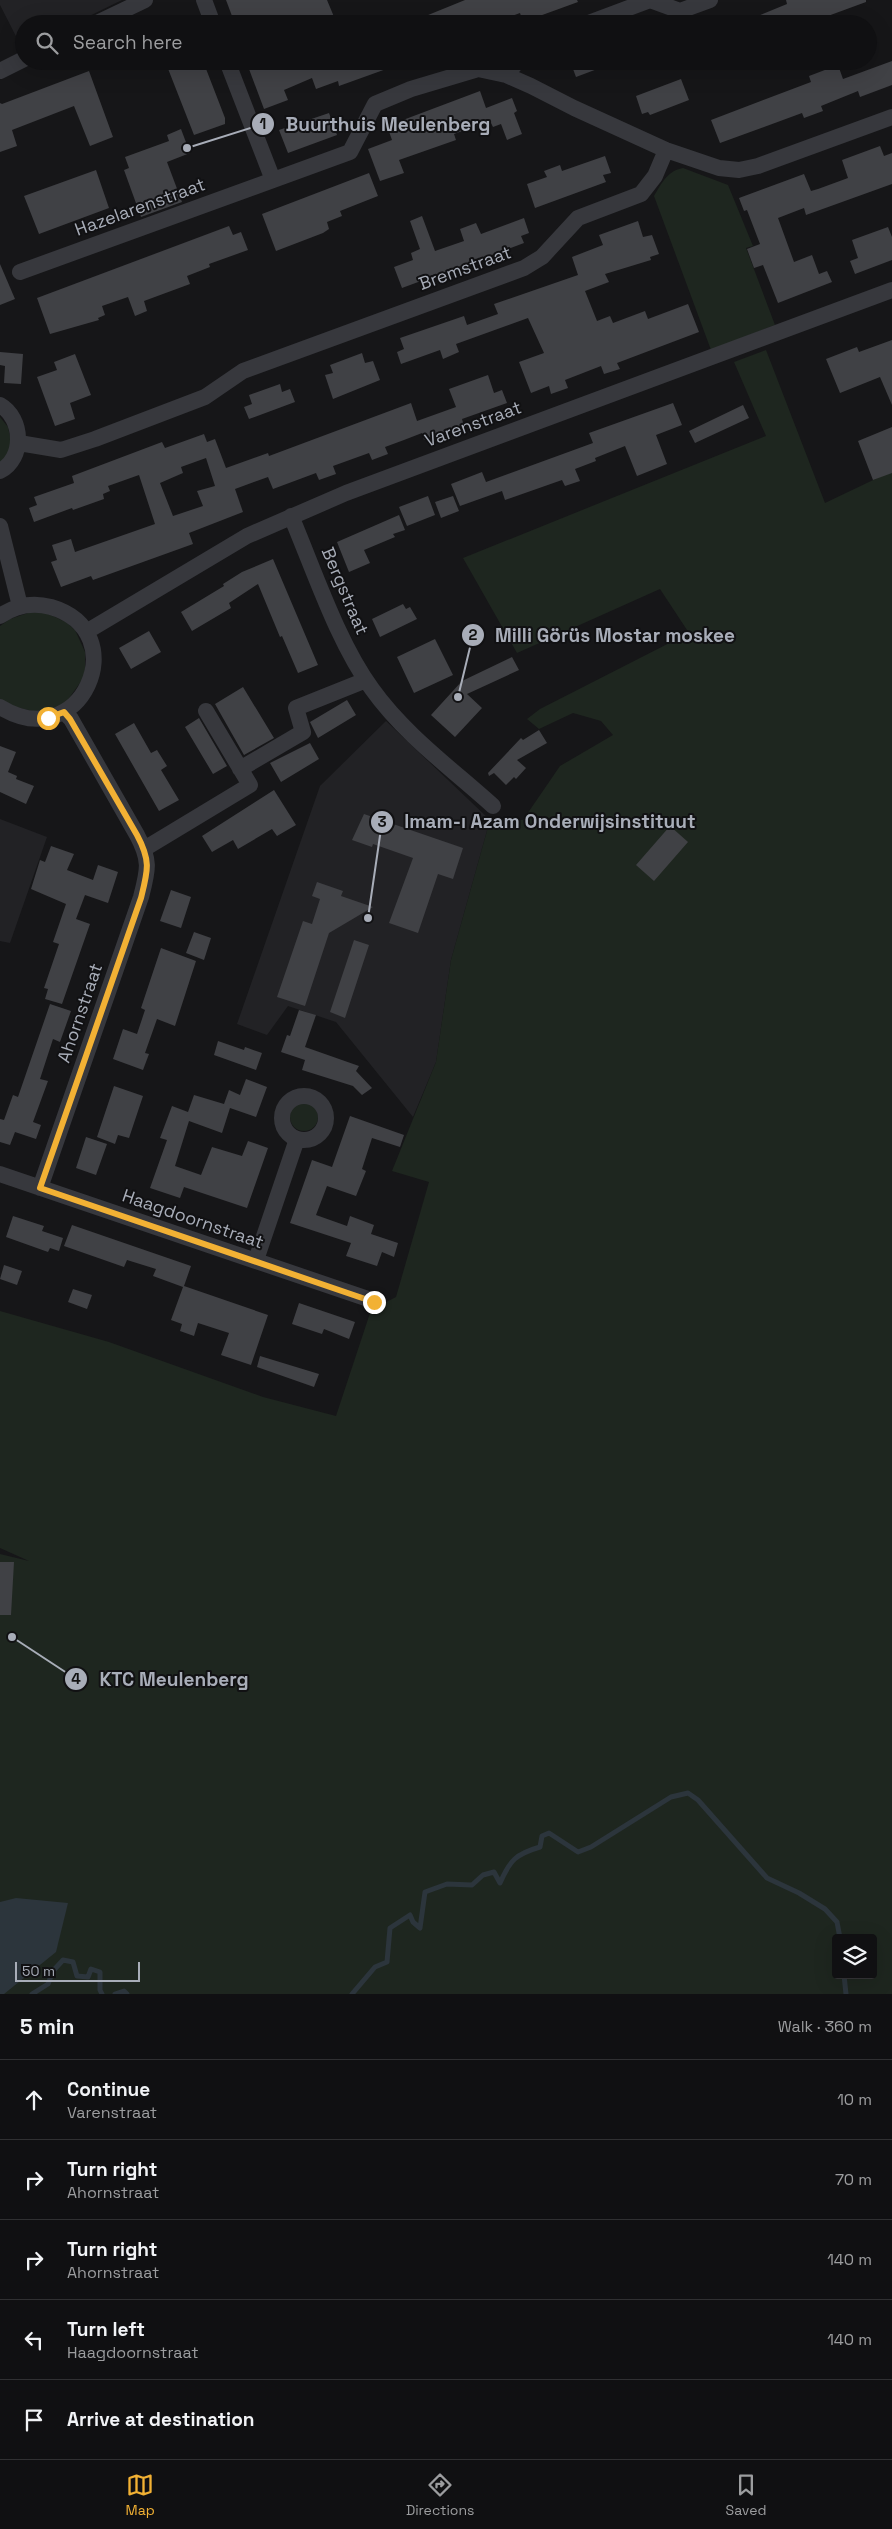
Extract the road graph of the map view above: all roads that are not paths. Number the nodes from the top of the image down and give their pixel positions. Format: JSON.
{"nodes":[{"id":1,"x":145,"y":0,"type":"edge"},
{"id":2,"x":204,"y":0,"type":"edge"},
{"id":3,"x":710,"y":0,"type":"edge"},
{"id":4,"x":114,"y":15,"type":"edge"},
{"id":5,"x":210,"y":15,"type":"edge"},
{"id":6,"x":610,"y":15,"type":"edge"},
{"id":7,"x":15,"y":64,"type":"edge"},
{"id":8,"x":230,"y":70,"type":"edge"},
{"id":9,"x":475,"y":70,"type":"edge"},
{"id":10,"x":482,"y":70,"type":"edge"},
{"id":11,"x":511,"y":70,"type":"edge"},
{"id":12,"x":0,"y":71,"type":"edge"},
{"id":13,"x":506,"y":76,"type":"junction"},
{"id":14,"x":892,"y":117,"type":"edge"},
{"id":15,"x":666,"y":150,"type":"junction"},
{"id":16,"x":272,"y":180,"type":"junction"},
{"id":17,"x":20,"y":272,"type":"dead end"},
{"id":18,"x":892,"y":290,"type":"edge"},
{"id":19,"x":0,"y":405,"type":"edge"},
{"id":20,"x":19,"y":443,"type":"junction"},
{"id":21,"x":0,"y":471,"type":"edge"},
{"id":22,"x":291,"y":516,"type":"junction"},
{"id":23,"x":0,"y":526,"type":"edge"},
{"id":24,"x":20,"y":606,"type":"junction"},
{"id":25,"x":0,"y":616,"type":"edge"},
{"id":26,"x":86,"y":632,"type":"junction"},
{"id":27,"x":366,"y":680,"type":"junction"},
{"id":28,"x":0,"y":706,"type":"edge"},
{"id":29,"x":206,"y":711,"type":"dead end"},
{"id":30,"x":64,"y":712,"type":"junction"},
{"id":31,"x":240,"y":769,"type":"junction"},
{"id":32,"x":493,"y":806,"type":"dead end"},
{"id":33,"x":144,"y":849,"type":"junction"},
{"id":34,"x":297,"y":1139,"type":"dead end"},
{"id":35,"x":0,"y":1174,"type":"edge"},
{"id":36,"x":40,"y":1188,"type":"junction"},
{"id":37,"x":256,"y":1260,"type":"junction"},
{"id":38,"x":374,"y":1302,"type":"dead end"}],
"edges":[{"from":1,"to":4,"type":"street"},
{"from":2,"to":5,"type":"street"},
{"from":3,"to":6,"type":"street"},
{"from":7,"to":12,"type":"street"},
{"from":8,"to":16,"type":"street"},
{"from":9,"to":16,"type":"street","name":"Hazelarenstraat"},
{"from":10,"to":13,"type":"street","name":"Hazelarenstraat"},
{"from":11,"to":13,"type":"street"},
{"from":13,"to":15,"type":"street","name":"Hazelarenstraat"},
{"from":14,"to":15,"type":"street"},
{"from":15,"to":20,"type":"street","name":"Bremstraat"},
{"from":16,"to":17,"type":"street","name":"Hazelarenstraat"},
{"from":18,"to":22,"type":"street","name":"Varenstraat"},
{"from":19,"to":20,"type":"street"},
{"from":20,"to":21,"type":"street"},
{"from":22,"to":26,"type":"street","name":"Varenstraat"},
{"from":22,"to":27,"type":"street","name":"Bergstraat"},
{"from":23,"to":24,"type":"street"},
{"from":24,"to":25,"type":"street"},
{"from":24,"to":26,"type":"street"},
{"from":26,"to":30,"type":"street"},
{"from":27,"to":31,"type":"street"},
{"from":27,"to":32,"type":"street","name":"Bergstraat"},
{"from":28,"to":30,"type":"street"},
{"from":29,"to":31,"type":"street"},
{"from":30,"to":33,"type":"street","name":"Ahornstraat"},
{"from":31,"to":33,"type":"street"},
{"from":33,"to":36,"type":"street","name":"Ahornstraat"},
{"from":34,"to":37,"type":"street"},
{"from":35,"to":36,"type":"street","name":"Haagdoornstraat"},
{"from":36,"to":37,"type":"street","name":"Haagdoornstraat"},
{"from":37,"to":38,"type":"street","name":"Haagdoornstraat"}]}
